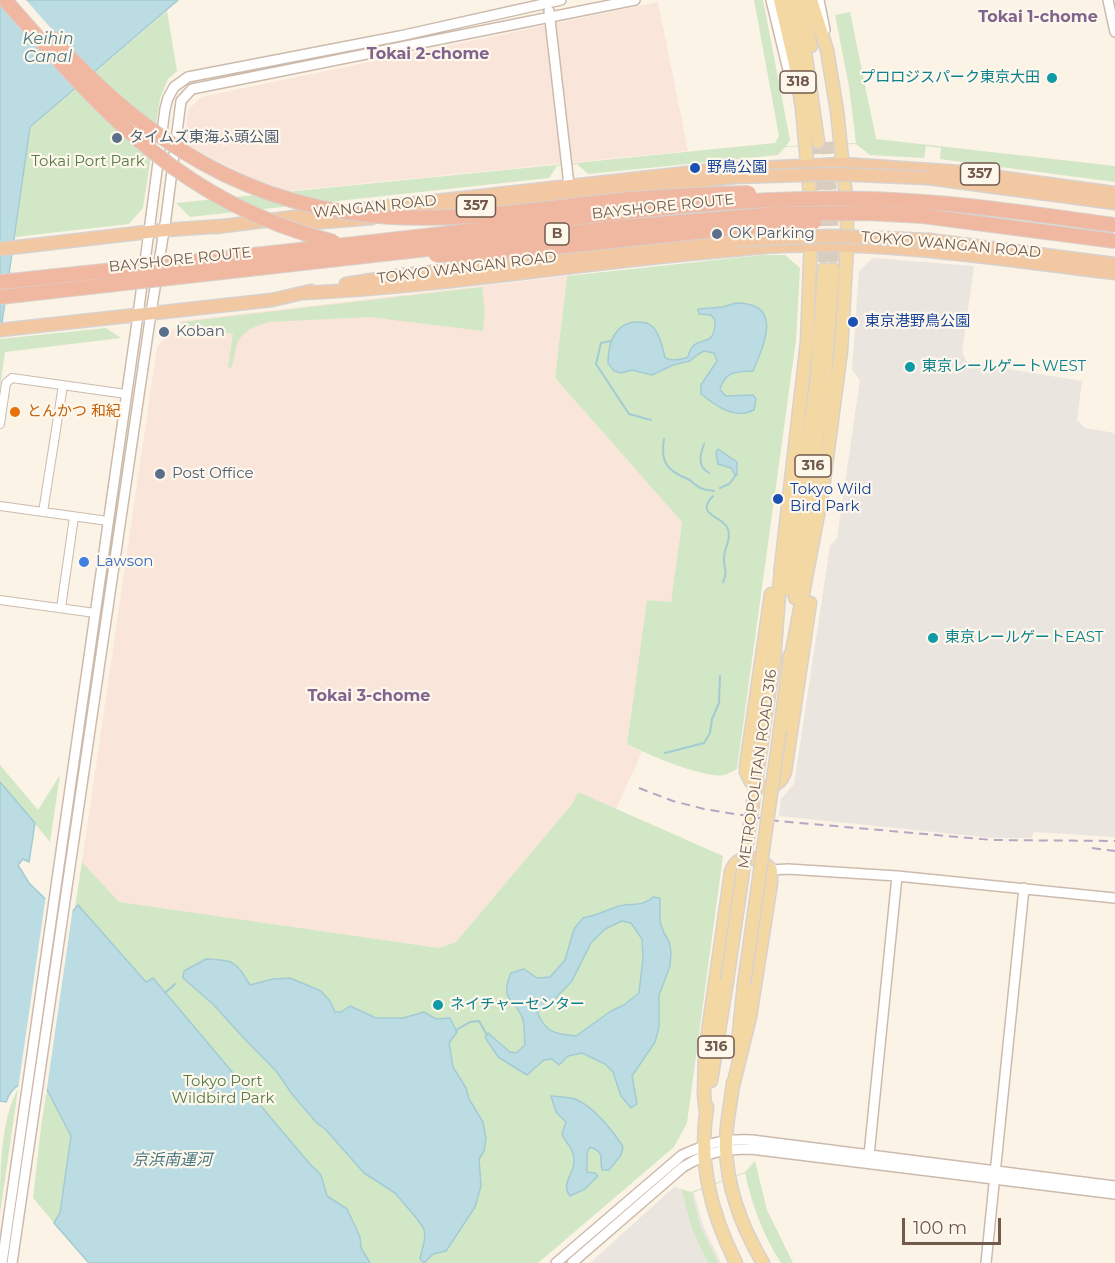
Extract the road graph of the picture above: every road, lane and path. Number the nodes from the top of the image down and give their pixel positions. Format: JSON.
{"nodes":[{"id":1,"x":5,"y":0,"type":"edge"},
{"id":2,"x":18,"y":0,"type":"edge"},
{"id":3,"x":561,"y":0,"type":"edge"},
{"id":4,"x":635,"y":0,"type":"edge"},
{"id":5,"x":771,"y":0,"type":"edge"},
{"id":6,"x":780,"y":0,"type":"edge"},
{"id":7,"x":792,"y":0,"type":"edge"},
{"id":8,"x":801,"y":0,"type":"edge"},
{"id":9,"x":811,"y":0,"type":"edge"},
{"id":10,"x":819,"y":0,"type":"edge"},
{"id":11,"x":1108,"y":0,"type":"edge"},
{"id":12,"x":548,"y":3,"type":"junction"},
{"id":13,"x":550,"y":16,"type":"junction"},
{"id":14,"x":1115,"y":32,"type":"edge"},
{"id":15,"x":827,"y":50,"type":"junction"},
{"id":16,"x":802,"y":108,"type":"junction"},
{"id":17,"x":843,"y":164,"type":"junction"},
{"id":18,"x":807,"y":165,"type":"junction"},
{"id":19,"x":569,"y":185,"type":"junction"},
{"id":20,"x":1115,"y":193,"type":"edge"},
{"id":21,"x":1115,"y":203,"type":"edge"},
{"id":22,"x":968,"y":206,"type":"junction"},
{"id":23,"x":966,"y":221,"type":"junction"},
{"id":24,"x":1115,"y":225,"type":"edge"},
{"id":25,"x":216,"y":227,"type":"junction"},
{"id":26,"x":165,"y":230,"type":"junction"},
{"id":27,"x":148,"y":232,"type":"junction"},
{"id":28,"x":1115,"y":241,"type":"edge"},
{"id":29,"x":812,"y":246,"type":"junction"},
{"id":30,"x":847,"y":247,"type":"junction"},
{"id":31,"x":0,"y":249,"type":"edge"},
{"id":32,"x":1115,"y":264,"type":"edge"},
{"id":33,"x":1115,"y":273,"type":"edge"},
{"id":34,"x":0,"y":282,"type":"edge"},
{"id":35,"x":304,"y":293,"type":"junction"},
{"id":36,"x":0,"y":297,"type":"edge"},
{"id":37,"x":145,"y":314,"type":"junction"},
{"id":38,"x":0,"y":330,"type":"edge"},
{"id":39,"x":63,"y":385,"type":"junction"},
{"id":40,"x":126,"y":394,"type":"junction"},
{"id":41,"x":0,"y":424,"type":"edge"},
{"id":42,"x":823,"y":488,"type":"junction"},
{"id":43,"x":790,"y":489,"type":"junction"},
{"id":44,"x":0,"y":506,"type":"edge"},
{"id":45,"x":44,"y":512,"type":"junction"},
{"id":46,"x":74,"y":517,"type":"junction"},
{"id":47,"x":108,"y":521,"type":"junction"},
{"id":48,"x":0,"y":600,"type":"edge"},
{"id":49,"x":61,"y":609,"type":"junction"},
{"id":50,"x":95,"y":614,"type":"junction"},
{"id":51,"x":774,"y":660,"type":"junction"},
{"id":52,"x":790,"y":662,"type":"junction"},
{"id":53,"x":771,"y":870,"type":"junction"},
{"id":54,"x":897,"y":876,"type":"junction"},
{"id":55,"x":1024,"y":888,"type":"junction"},
{"id":56,"x":1115,"y":898,"type":"edge"},
{"id":57,"x":732,"y":1090,"type":"junction"},
{"id":58,"x":706,"y":1113,"type":"junction"},
{"id":59,"x":726,"y":1144,"type":"junction"},
{"id":60,"x":703,"y":1150,"type":"junction"},
{"id":61,"x":869,"y":1155,"type":"junction"},
{"id":62,"x":996,"y":1175,"type":"junction"},
{"id":63,"x":1115,"y":1186,"type":"edge"},
{"id":64,"x":1115,"y":1194,"type":"edge"},
{"id":65,"x":2,"y":1263,"type":"edge"},
{"id":66,"x":12,"y":1263,"type":"edge"},
{"id":67,"x":556,"y":1263,"type":"edge"},
{"id":68,"x":572,"y":1263,"type":"edge"},
{"id":69,"x":736,"y":1263,"type":"edge"},
{"id":70,"x":763,"y":1263,"type":"edge"},
{"id":71,"x":986,"y":1263,"type":"edge"}],
"edges":[{"from":1,"to":23,"type":"highway","number":"B","bridge":true},
{"from":2,"to":22,"type":"highway","number":"B","bridge":true},
{"from":3,"to":12,"type":"street"},
{"from":4,"to":13,"type":"street"},
{"from":5,"to":16,"type":"street"},
{"from":6,"to":16,"type":"main road","number":"318"},
{"from":7,"to":8,"type":"main road","number":"318"},
{"from":9,"to":15,"type":"main road","number":"318"},
{"from":10,"to":15,"type":"street"},
{"from":11,"to":14,"type":"street"},
{"from":12,"to":13,"type":"street"},
{"from":12,"to":27,"type":"street"},
{"from":13,"to":19,"type":"street"},
{"from":13,"to":26,"type":"street"},
{"from":15,"to":17,"type":"main road","number":"318"},
{"from":16,"to":18,"type":"main road","number":"318"},
{"from":17,"to":18,"type":"highway","number":"357"},
{"from":17,"to":20,"type":"highway","number":"357"},
{"from":17,"to":30,"type":"main road","number":"316"},
{"from":18,"to":19,"type":"highway","number":"357"},
{"from":18,"to":29,"type":"main road","number":"318"},
{"from":19,"to":25,"type":"highway","name":"WANGAN ROAD","number":"357"},
{"from":21,"to":25,"type":"highway","number":"357","bridge":true},
{"from":22,"to":24,"type":"highway","name":"BAYSHORE ROUTE","number":"B","bridge":true},
{"from":22,"to":34,"type":"highway","name":"BAYSHORE ROUTE","number":"B","bridge":true},
{"from":23,"to":28,"type":"highway","name":"BAYSHORE ROUTE","number":"B","bridge":true},
{"from":23,"to":36,"type":"highway","name":"BAYSHORE ROUTE","number":"B","bridge":true},
{"from":25,"to":26,"type":"highway","number":"357"},
{"from":26,"to":27,"type":"highway","number":"357"},
{"from":26,"to":37,"type":"street"},
{"from":27,"to":31,"type":"highway","number":"357"},
{"from":27,"to":37,"type":"street"},
{"from":29,"to":30,"type":"highway"},
{"from":29,"to":35,"type":"highway"},
{"from":29,"to":43,"type":"main road","number":"316"},
{"from":30,"to":33,"type":"highway"},
{"from":30,"to":42,"type":"main road","number":"316"},
{"from":32,"to":35,"type":"highway","name":"TOKYO WANGAN ROAD","bridge":true},
{"from":35,"to":37,"type":"highway","name":"TOKYO WANGAN ROAD"},
{"from":37,"to":38,"type":"highway","name":"TOKYO WANGAN ROAD"},
{"from":37,"to":40,"type":"street"},
{"from":37,"to":66,"type":"street"},
{"from":39,"to":40,"type":"street"},
{"from":39,"to":41,"type":"street"},
{"from":39,"to":45,"type":"street"},
{"from":40,"to":47,"type":"street"},
{"from":42,"to":43,"type":"main road"},
{"from":42,"to":52,"type":"main road","number":"316"},
{"from":43,"to":51,"type":"main road","number":"316"},
{"from":44,"to":45,"type":"street"},
{"from":45,"to":46,"type":"street"},
{"from":46,"to":47,"type":"street"},
{"from":46,"to":49,"type":"street"},
{"from":47,"to":50,"type":"street"},
{"from":48,"to":49,"type":"street"},
{"from":49,"to":50,"type":"street"},
{"from":50,"to":65,"type":"street"},
{"from":51,"to":52,"type":"main road","name":"METROPOLITAN ROAD 316","number":"316"},
{"from":51,"to":58,"type":"main road","name":"METROPOLITAN ROAD 316","number":"316","bridge":true},
{"from":52,"to":57,"type":"main road","name":"METROPOLITAN ROAD 316","number":"316","bridge":true},
{"from":53,"to":54,"type":"street"},
{"from":53,"to":57,"type":"main road"},
{"from":53,"to":58,"type":"main road"},
{"from":54,"to":55,"type":"street"},
{"from":54,"to":61,"type":"street"},
{"from":55,"to":56,"type":"street"},
{"from":55,"to":62,"type":"street"},
{"from":57,"to":59,"type":"main road","name":"METROPOLITAN ROAD 316","number":"316"},
{"from":58,"to":60,"type":"main road","name":"METROPOLITAN ROAD 316","number":"316"},
{"from":59,"to":60,"type":"street"},
{"from":59,"to":61,"type":"street"},
{"from":59,"to":62,"type":"street"},
{"from":59,"to":70,"type":"main road","name":"METROPOLITAN ROAD 316","number":"316"},
{"from":60,"to":67,"type":"street"},
{"from":60,"to":68,"type":"street"},
{"from":60,"to":69,"type":"main road","name":"METROPOLITAN ROAD 316","number":"316"},
{"from":61,"to":62,"type":"street"},
{"from":62,"to":63,"type":"street"},
{"from":62,"to":64,"type":"street"},
{"from":62,"to":71,"type":"street"}]}
